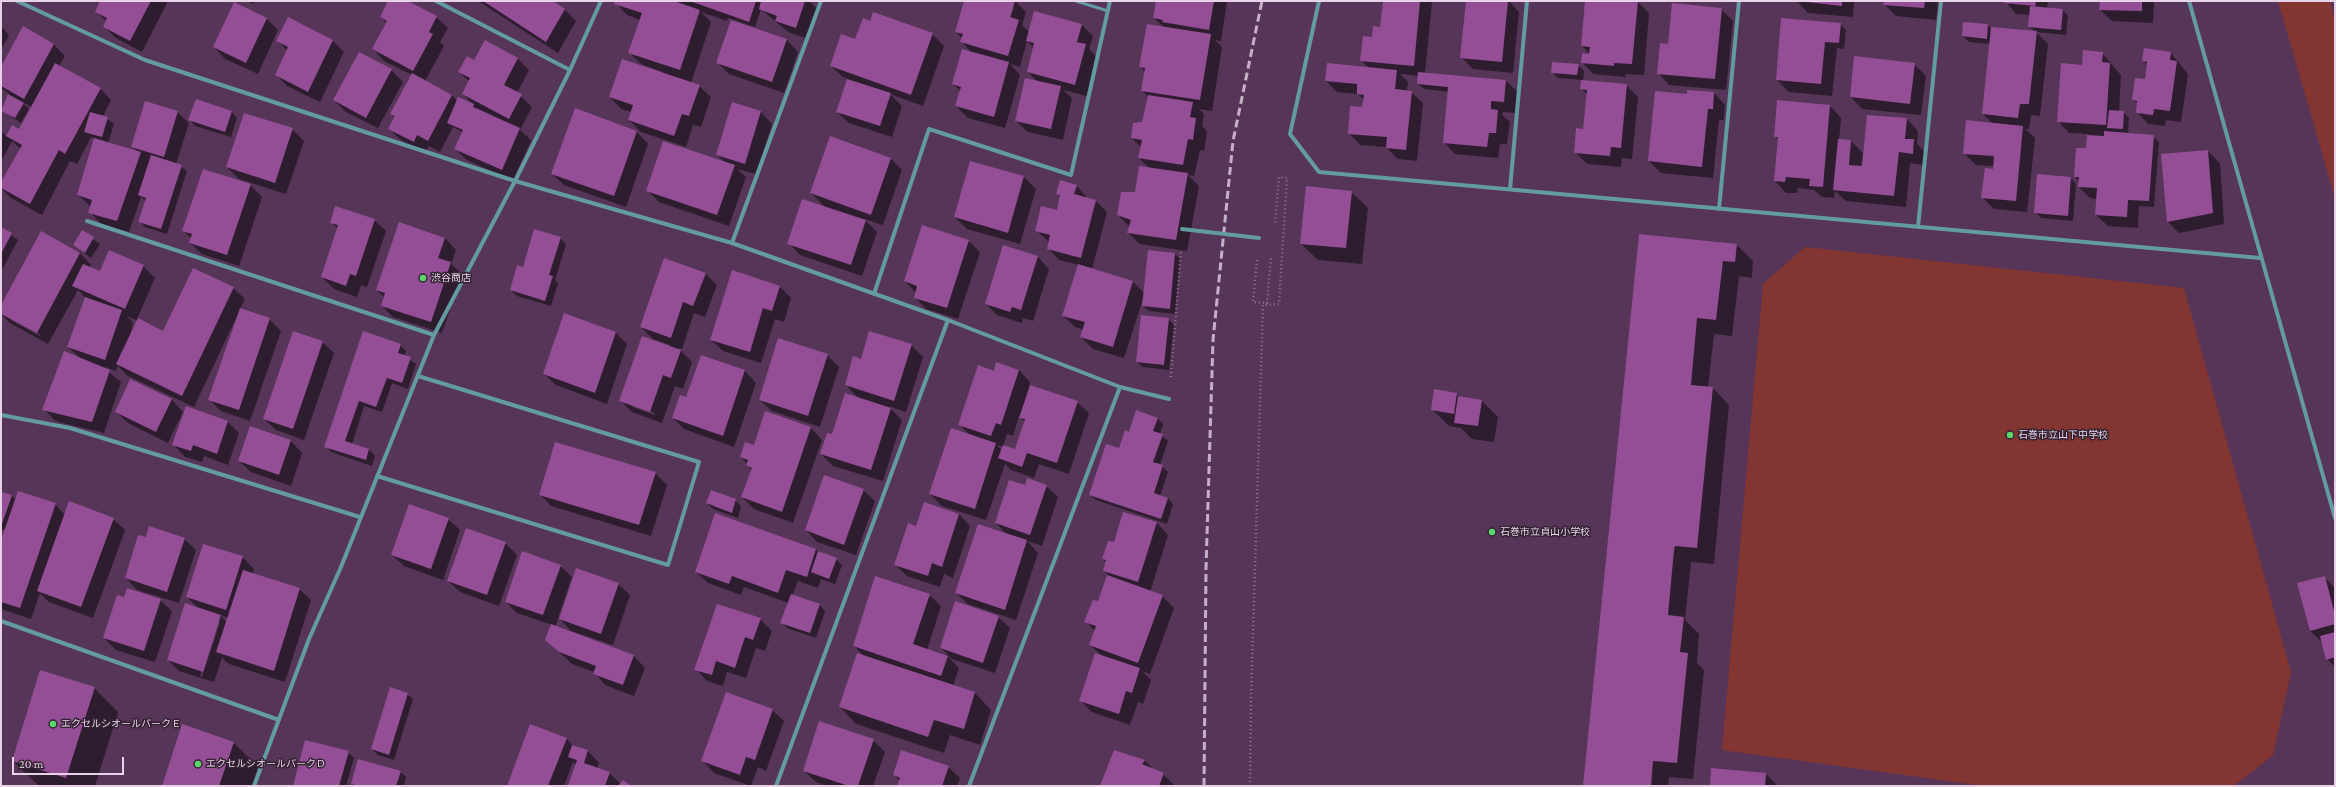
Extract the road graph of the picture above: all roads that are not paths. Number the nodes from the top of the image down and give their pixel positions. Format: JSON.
{"nodes":[{"id":1,"x":17,"y":1,"type":"edge"},
{"id":2,"x":436,"y":1,"type":"edge"},
{"id":3,"x":600,"y":1,"type":"edge"},
{"id":4,"x":821,"y":1,"type":"edge"},
{"id":5,"x":1076,"y":1,"type":"edge"},
{"id":6,"x":1110,"y":1,"type":"edge"},
{"id":7,"x":1319,"y":1,"type":"edge"},
{"id":8,"x":1528,"y":1,"type":"edge"},
{"id":9,"x":1739,"y":1,"type":"edge"},
{"id":10,"x":1941,"y":1,"type":"edge"},
{"id":11,"x":2189,"y":1,"type":"edge"},
{"id":12,"x":1108,"y":11,"type":"junction"},
{"id":13,"x":570,"y":70,"type":"junction"},
{"id":14,"x":515,"y":181,"type":"junction"},
{"id":15,"x":1510,"y":189,"type":"junction"},
{"id":16,"x":1719,"y":209,"type":"junction"},
{"id":17,"x":87,"y":221,"type":"dead end"},
{"id":18,"x":1918,"y":226,"type":"junction"},
{"id":19,"x":1182,"y":229,"type":"road end"},
{"id":20,"x":1259,"y":238,"type":"dead end"},
{"id":21,"x":732,"y":243,"type":"junction"},
{"id":22,"x":2260,"y":258,"type":"junction"},
{"id":23,"x":874,"y":294,"type":"junction"},
{"id":24,"x":948,"y":320,"type":"junction"},
{"id":25,"x":434,"y":335,"type":"junction"},
{"id":26,"x":418,"y":376,"type":"junction"},
{"id":27,"x":1120,"y":387,"type":"junction"},
{"id":28,"x":1169,"y":399,"type":"road end"},
{"id":29,"x":1,"y":415,"type":"edge"},
{"id":30,"x":377,"y":476,"type":"junction"},
{"id":31,"x":360,"y":516,"type":"junction"},
{"id":32,"x":2335,"y":518,"type":"edge"},
{"id":33,"x":1,"y":621,"type":"edge"},
{"id":34,"x":279,"y":720,"type":"junction"},
{"id":35,"x":254,"y":786,"type":"edge"},
{"id":36,"x":776,"y":786,"type":"edge"},
{"id":37,"x":969,"y":786,"type":"edge"}],
"edges":[{"from":1,"to":14,"type":"street"},
{"from":2,"to":13,"type":"street"},
{"from":3,"to":13,"type":"street"},
{"from":4,"to":21,"type":"street"},
{"from":5,"to":12,"type":"lane"},
{"from":6,"to":12,"type":"street"},
{"from":7,"to":15,"type":"street"},
{"from":8,"to":15,"type":"street"},
{"from":9,"to":16,"type":"street"},
{"from":10,"to":18,"type":"street"},
{"from":11,"to":22,"type":"street"},
{"from":12,"to":23,"type":"street"},
{"from":13,"to":14,"type":"street"},
{"from":14,"to":21,"type":"street"},
{"from":14,"to":25,"type":"street"},
{"from":15,"to":16,"type":"street"},
{"from":16,"to":18,"type":"street"},
{"from":17,"to":25,"type":"street"},
{"from":18,"to":22,"type":"street"},
{"from":19,"to":20,"type":"street","bridge":true},
{"from":21,"to":23,"type":"street"},
{"from":22,"to":32,"type":"street"},
{"from":23,"to":24,"type":"street"},
{"from":24,"to":27,"type":"street"},
{"from":24,"to":36,"type":"street"},
{"from":25,"to":26,"type":"street"},
{"from":26,"to":30,"type":"street"},
{"from":26,"to":30,"type":"street"},
{"from":27,"to":28,"type":"street"},
{"from":27,"to":37,"type":"street"},
{"from":29,"to":31,"type":"street"},
{"from":30,"to":31,"type":"street"},
{"from":31,"to":34,"type":"street"},
{"from":33,"to":34,"type":"street"},
{"from":34,"to":35,"type":"street"}]}
